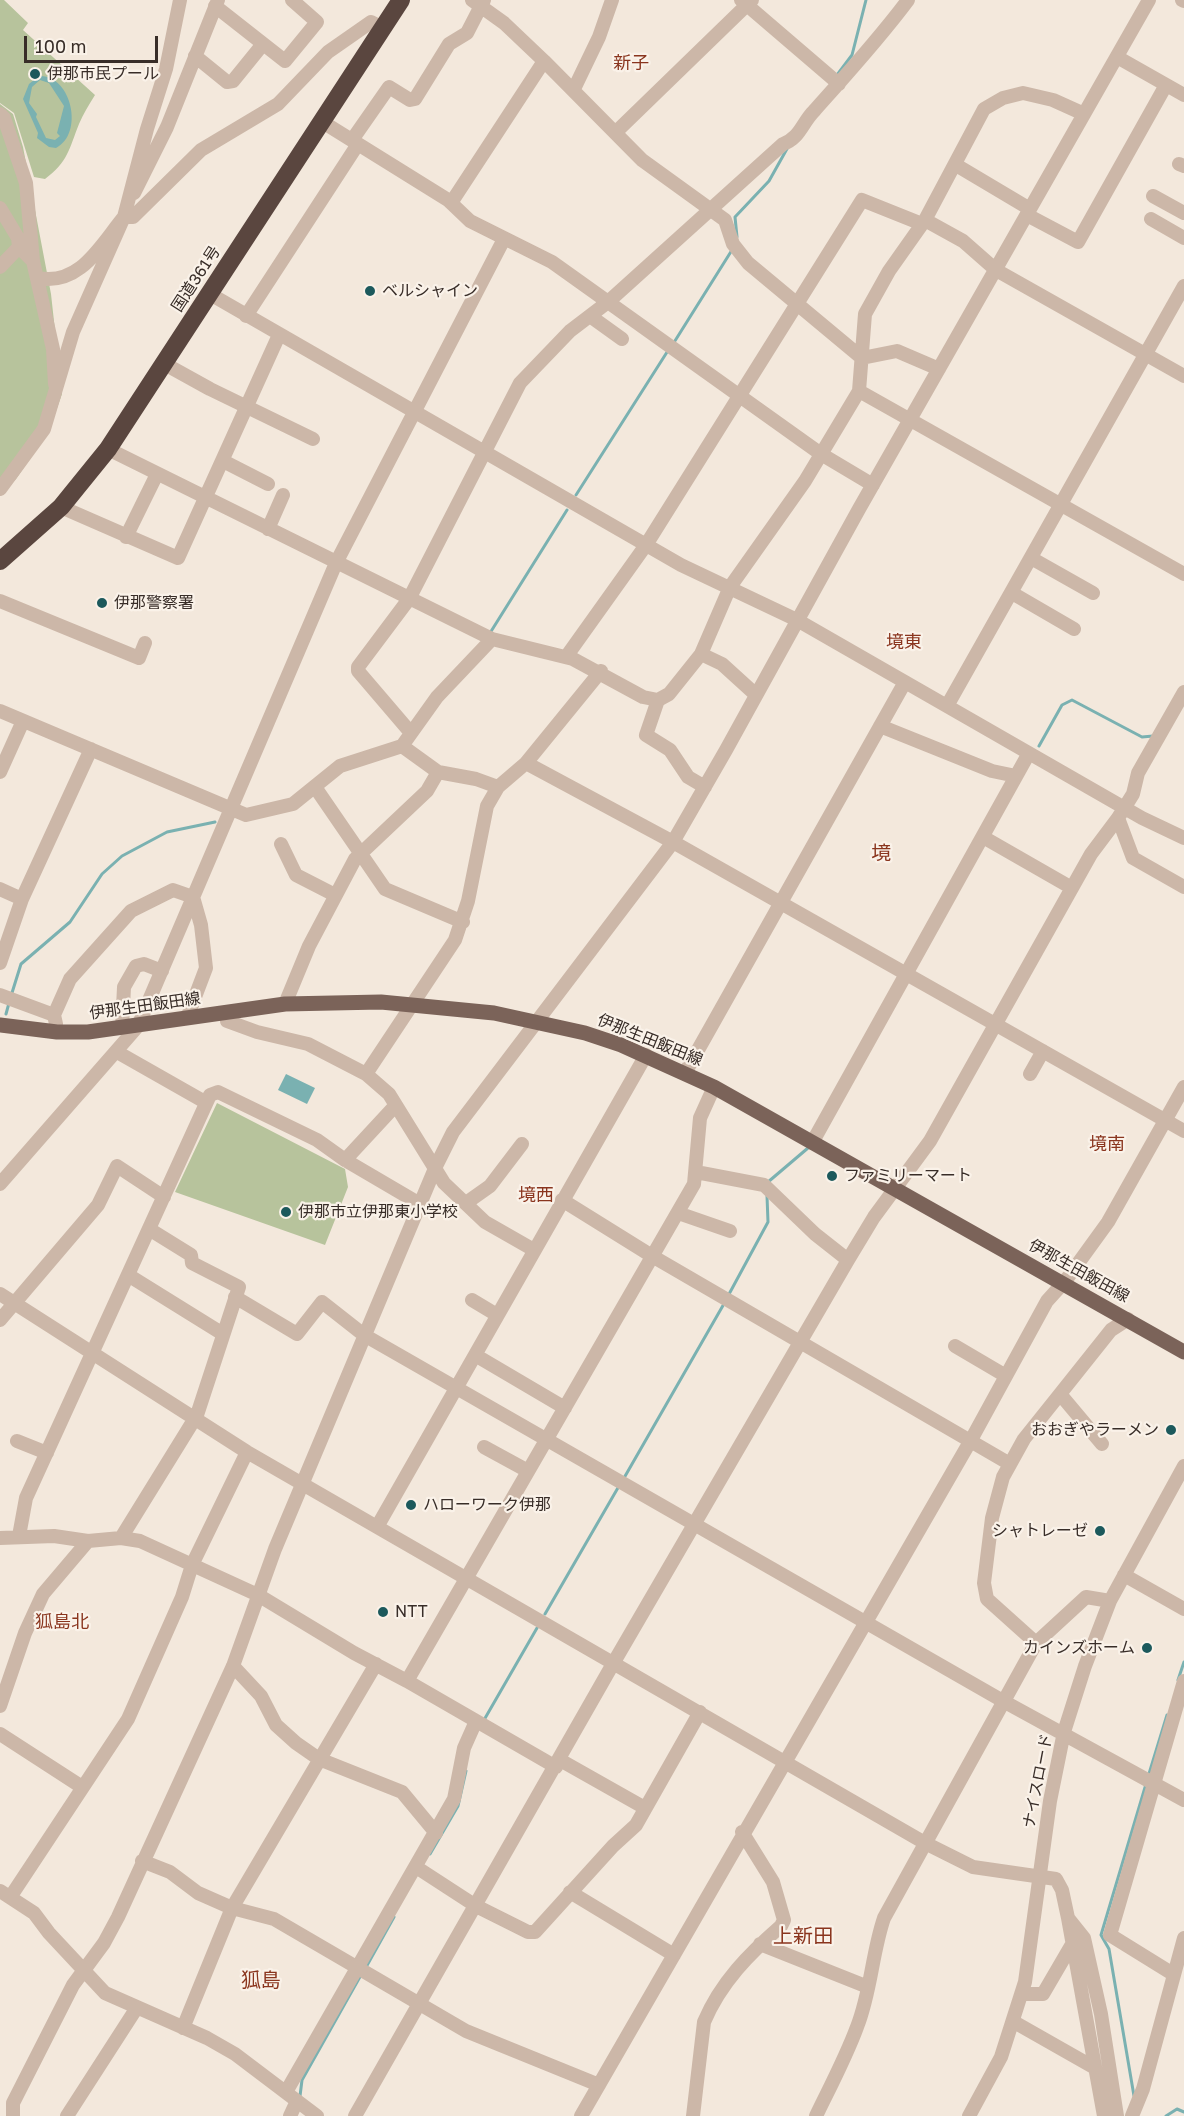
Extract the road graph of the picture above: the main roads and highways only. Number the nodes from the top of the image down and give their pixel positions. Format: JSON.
{"nodes":[{"id":1,"x":401,"y":0,"type":"edge"},
{"id":2,"x":0,"y":561,"type":"edge"},
{"id":3,"x":0,"y":1025,"type":"edge"},
{"id":4,"x":1184,"y":1352,"type":"edge"}],
"edges":[{"from":1,"to":2,"type":"highway","name":"国道361号"},
{"from":3,"to":4,"type":"main road","name":"伊那生田飯田線"}]}
